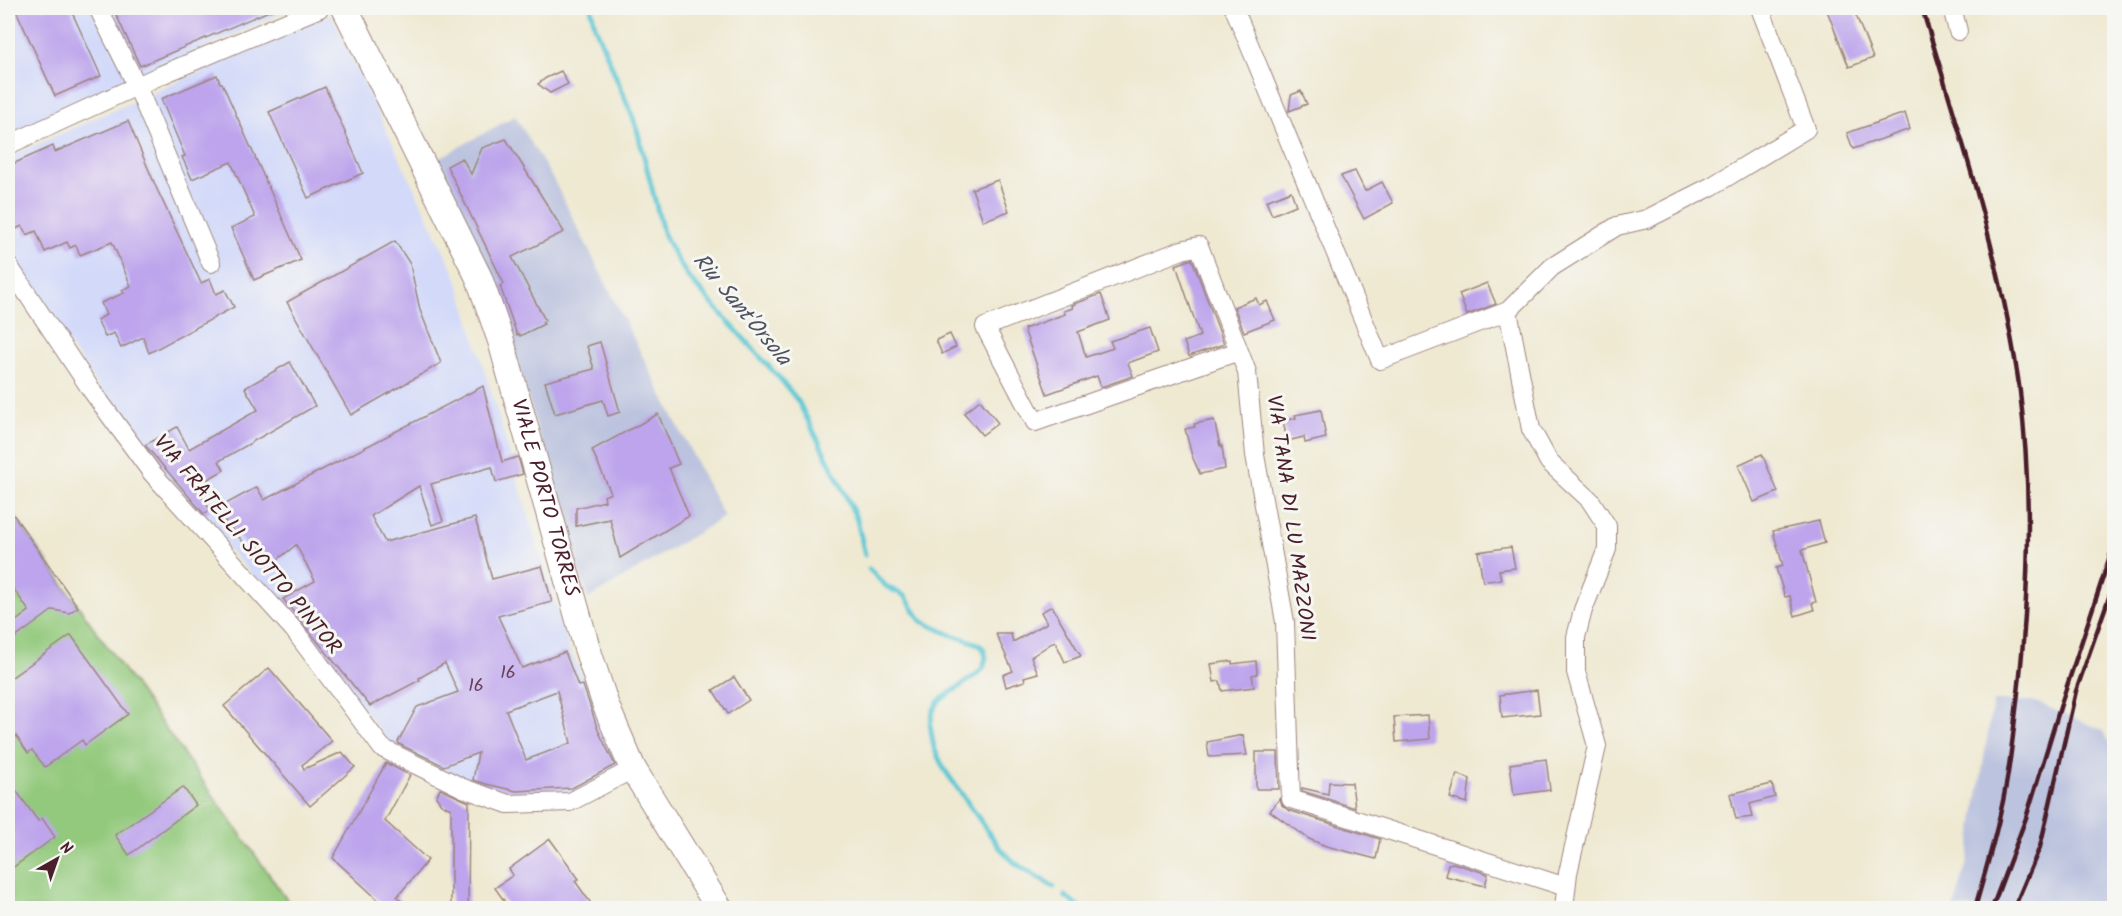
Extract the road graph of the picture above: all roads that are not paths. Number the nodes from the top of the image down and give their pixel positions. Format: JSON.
{"nodes":[{"id":1,"x":98,"y":8,"type":"edge"},
{"id":2,"x":320,"y":8,"type":"edge"},
{"id":3,"x":345,"y":8,"type":"edge"},
{"id":4,"x":356,"y":8,"type":"edge"},
{"id":5,"x":1234,"y":8,"type":"edge"},
{"id":6,"x":1760,"y":8,"type":"edge"},
{"id":7,"x":1952,"y":8,"type":"edge"},
{"id":8,"x":1958,"y":31,"type":"dead end"},
{"id":9,"x":381,"y":80,"type":"junction"},
{"id":10,"x":137,"y":86,"type":"junction"},
{"id":11,"x":8,"y":145,"type":"edge"},
{"id":12,"x":211,"y":263,"type":"dead end"},
{"id":13,"x":8,"y":265,"type":"edge"},
{"id":14,"x":1508,"y":311,"type":"junction"},
{"id":15,"x":1239,"y":351,"type":"junction"},
{"id":16,"x":633,"y":769,"type":"junction"},
{"id":17,"x":1566,"y":887,"type":"junction"},
{"id":18,"x":719,"y":909,"type":"edge"},
{"id":19,"x":1564,"y":909,"type":"edge"}],
"edges":[{"from":1,"to":10,"type":"street"},
{"from":2,"to":10,"type":"street"},
{"from":3,"to":9,"type":"main road","name":"VIALE PORTO TORRES"},
{"from":4,"to":9,"type":"main road","name":"VIALE PORTO TORRES"},
{"from":5,"to":14,"type":"street"},
{"from":6,"to":14,"type":"street"},
{"from":7,"to":8,"type":"street"},
{"from":9,"to":16,"type":"main road","name":"VIALE PORTO TORRES"},
{"from":10,"to":11,"type":"street"},
{"from":10,"to":12,"type":"street"},
{"from":13,"to":16,"type":"street","name":"VIA FRATELLI SIOTTO PINTOR"},
{"from":14,"to":17,"type":"street"},
{"from":15,"to":15,"type":"street","name":"VIA TANA DI LU MAZZONI"},
{"from":15,"to":17,"type":"street","name":"VIA TANA DI LU MAZZONI"},
{"from":16,"to":18,"type":"main road","name":"VIALE PORTO TORRES"},
{"from":17,"to":19,"type":"street"}]}
